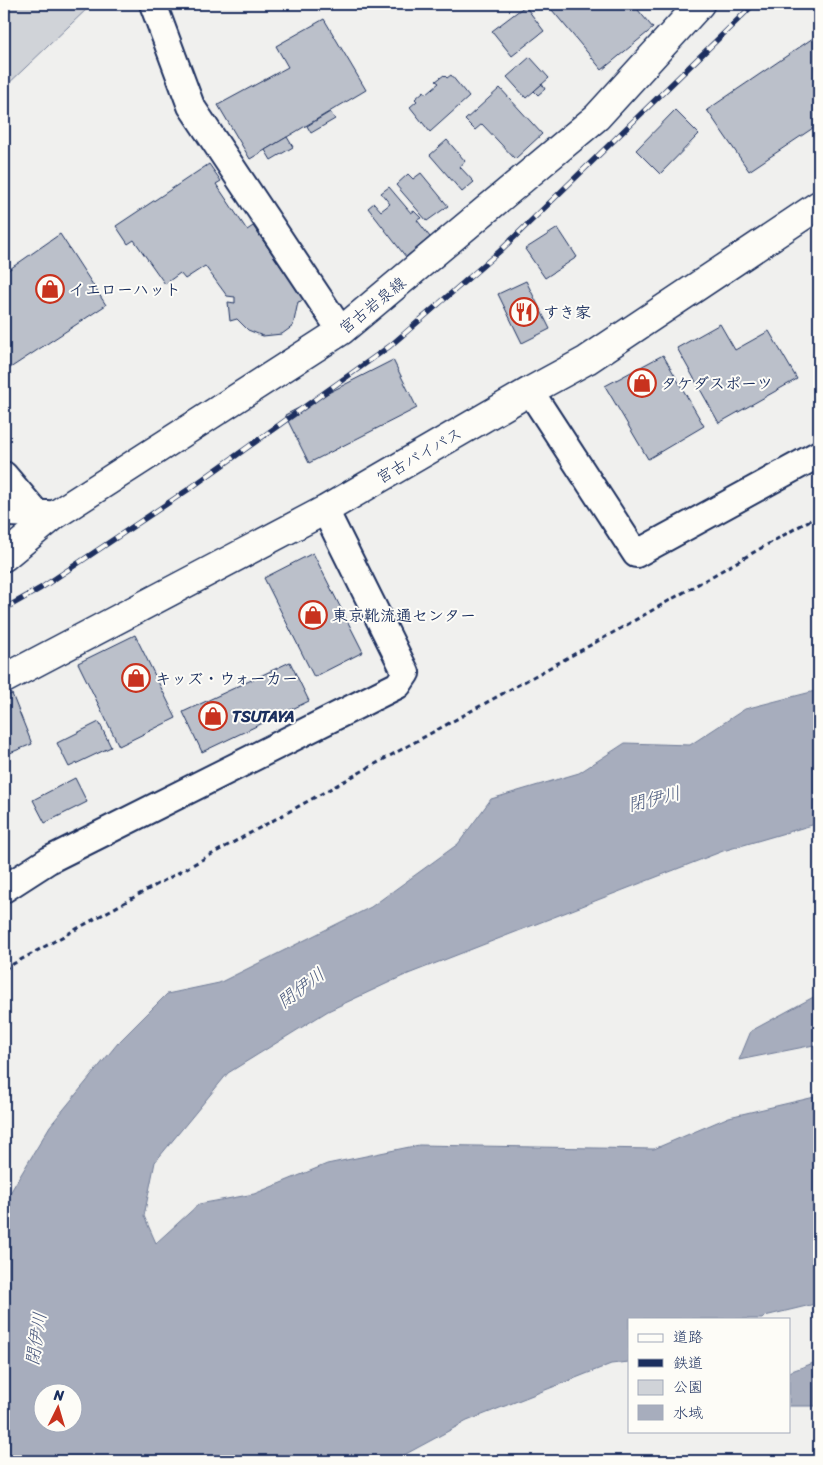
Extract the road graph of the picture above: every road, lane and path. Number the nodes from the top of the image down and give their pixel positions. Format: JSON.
{"nodes":[{"id":1,"x":153,"y":4,"type":"edge"},
{"id":2,"x":700,"y":4,"type":"edge"},
{"id":3,"x":819,"y":205,"type":"edge"},
{"id":4,"x":341,"y":331,"type":"junction"},
{"id":5,"x":530,"y":391,"type":"junction"},
{"id":6,"x":819,"y":454,"type":"edge"},
{"id":7,"x":4,"y":475,"type":"edge"},
{"id":8,"x":325,"y":510,"type":"junction"},
{"id":9,"x":4,"y":513,"type":"edge"},
{"id":10,"x":46,"y":514,"type":"junction"},
{"id":11,"x":819,"y":515,"type":"edge"},
{"id":12,"x":4,"y":557,"type":"edge"},
{"id":13,"x":4,"y":679,"type":"edge"},
{"id":14,"x":4,"y":889,"type":"edge"},
{"id":15,"x":4,"y":970,"type":"edge"}],
"edges":[{"from":1,"to":4,"type":"street"},
{"from":2,"to":4,"type":"main road","name":"宮古岩泉線"},
{"from":3,"to":5,"type":"main road","name":"宮古バイパス"},
{"from":4,"to":10,"type":"main road","name":"宮古岩泉線"},
{"from":5,"to":6,"type":"street"},
{"from":5,"to":8,"type":"main road","name":"宮古バイパス"},
{"from":7,"to":10,"type":"street"},
{"from":8,"to":13,"type":"main road","name":"宮古バイパス"},
{"from":8,"to":14,"type":"street"},
{"from":9,"to":10,"type":"street"},
{"from":10,"to":12,"type":"main road","name":"宮古岩泉線"},
{"from":11,"to":15,"type":"path"}]}
